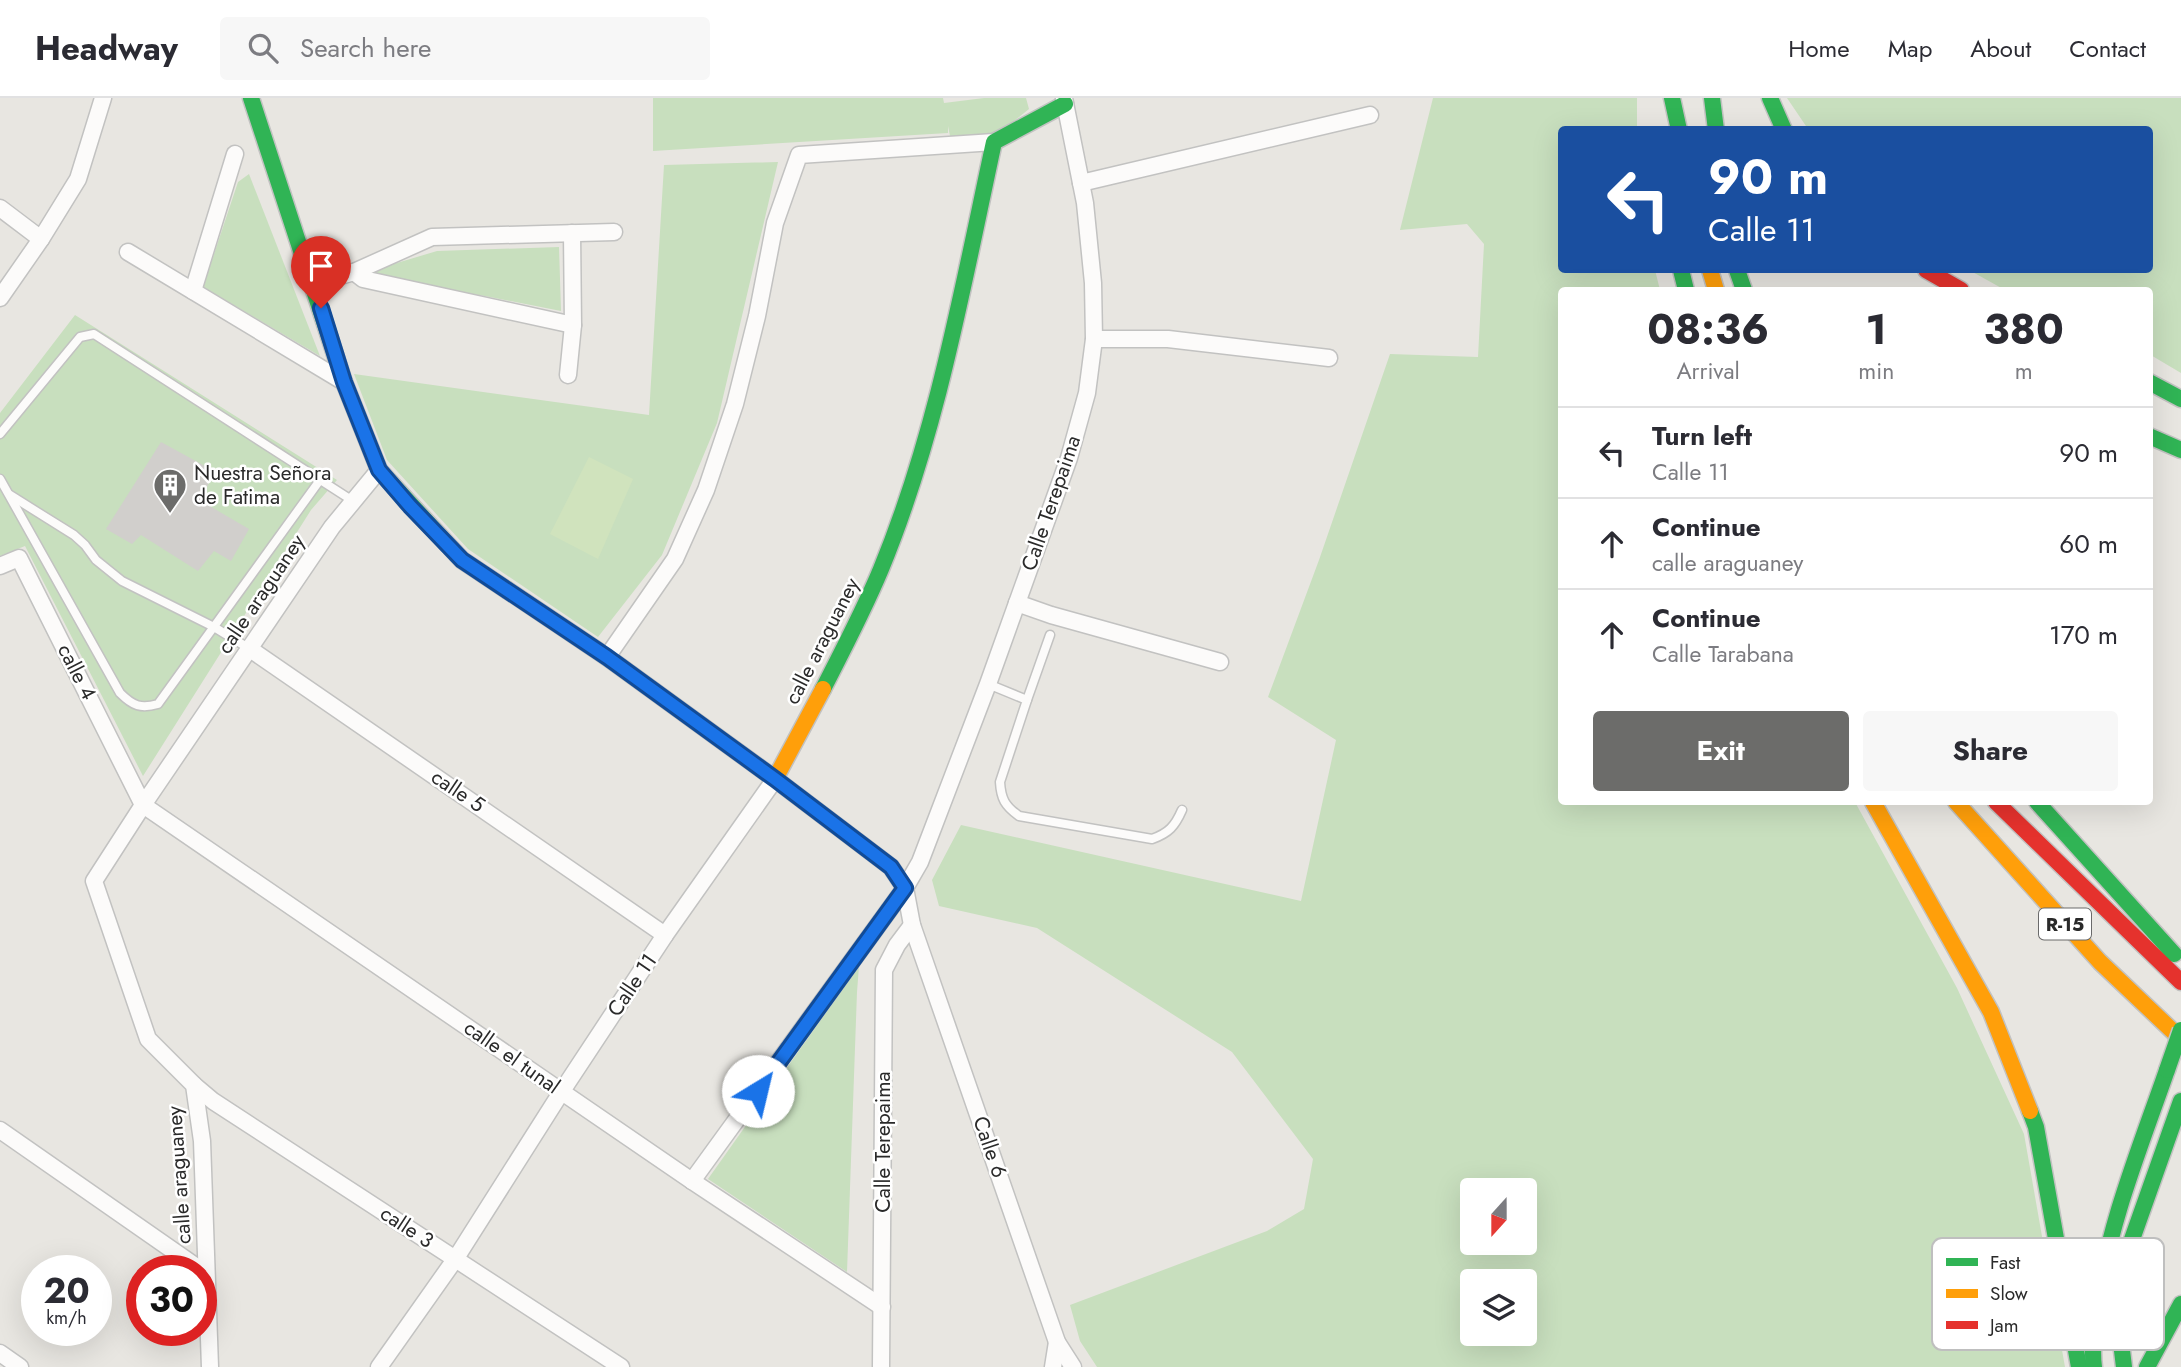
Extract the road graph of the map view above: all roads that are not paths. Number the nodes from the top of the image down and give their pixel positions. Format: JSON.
{"nodes":[{"id":1,"x":103,"y":98,"type":"edge"},
{"id":2,"x":251,"y":98,"type":"edge"},
{"id":3,"x":1666,"y":98,"type":"edge"},
{"id":4,"x":1672,"y":98,"type":"edge"},
{"id":5,"x":1712,"y":98,"type":"edge"},
{"id":6,"x":1770,"y":98,"type":"edge"},
{"id":7,"x":1068,"y":100,"type":"edge"},
{"id":8,"x":1370,"y":115,"type":"dead end"},
{"id":9,"x":1668,"y":126,"type":"edge"},
{"id":10,"x":1678,"y":126,"type":"edge"},
{"id":11,"x":1716,"y":126,"type":"edge"},
{"id":12,"x":1782,"y":126,"type":"edge"},
{"id":13,"x":994,"y":142,"type":"junction"},
{"id":14,"x":235,"y":154,"type":"dead end"},
{"id":15,"x":1081,"y":183,"type":"junction"},
{"id":16,"x":0,"y":208,"type":"edge"},
{"id":17,"x":614,"y":232,"type":"dead end"},
{"id":18,"x":572,"y":233,"type":"junction"},
{"id":19,"x":41,"y":239,"type":"junction"},
{"id":20,"x":128,"y":252,"type":"dead end"},
{"id":21,"x":354,"y":272,"type":"junction"},
{"id":22,"x":1931,"y":273,"type":"edge"},
{"id":23,"x":313,"y":284,"type":"junction"},
{"id":24,"x":1956,"y":287,"type":"edge"},
{"id":25,"x":193,"y":291,"type":"junction"},
{"id":26,"x":0,"y":298,"type":"edge"},
{"id":27,"x":573,"y":325,"type":"junction"},
{"id":28,"x":1094,"y":340,"type":"junction"},
{"id":29,"x":1329,"y":358,"type":"dead end"},
{"id":30,"x":568,"y":375,"type":"dead end"},
{"id":31,"x":344,"y":382,"type":"junction"},
{"id":32,"x":2153,"y":384,"type":"edge"},
{"id":33,"x":2181,"y":399,"type":"edge"},
{"id":34,"x":0,"y":434,"type":"edge"},
{"id":35,"x":2153,"y":438,"type":"edge"},
{"id":36,"x":2181,"y":450,"type":"edge"},
{"id":37,"x":379,"y":470,"type":"junction"},
{"id":38,"x":0,"y":480,"type":"edge"},
{"id":39,"x":320,"y":480,"type":"junction"},
{"id":40,"x":8,"y":494,"type":"junction"},
{"id":41,"x":353,"y":501,"type":"junction"},
{"id":42,"x":0,"y":566,"type":"edge"},
{"id":43,"x":1017,"y":603,"type":"junction"},
{"id":44,"x":214,"y":626,"type":"junction"},
{"id":45,"x":1050,"y":635,"type":"dead end"},
{"id":46,"x":250,"y":649,"type":"junction"},
{"id":47,"x":607,"y":657,"type":"junction"},
{"id":48,"x":1220,"y":662,"type":"dead end"},
{"id":49,"x":988,"y":684,"type":"junction"},
{"id":50,"x":1027,"y":700,"type":"junction"},
{"id":51,"x":775,"y":779,"type":"junction"},
{"id":52,"x":143,"y":805,"type":"junction"},
{"id":53,"x":1875,"y":805,"type":"edge"},
{"id":54,"x":1959,"y":805,"type":"edge"},
{"id":55,"x":1999,"y":805,"type":"edge"},
{"id":56,"x":2041,"y":805,"type":"edge"},
{"id":57,"x":1182,"y":810,"type":"dead end"},
{"id":58,"x":905,"y":888,"type":"junction"},
{"id":59,"x":912,"y":925,"type":"junction"},
{"id":60,"x":665,"y":935,"type":"junction"},
{"id":61,"x":2181,"y":962,"type":"edge"},
{"id":62,"x":2181,"y":982,"type":"edge"},
{"id":63,"x":2181,"y":1030,"type":"edge"},
{"id":64,"x":2181,"y":1039,"type":"edge"},
{"id":65,"x":194,"y":1085,"type":"junction"},
{"id":66,"x":562,"y":1091,"type":"junction"},
{"id":67,"x":2181,"y":1101,"type":"edge"},
{"id":68,"x":0,"y":1130,"type":"edge"},
{"id":69,"x":692,"y":1181,"type":"junction"},
{"id":70,"x":2056,"y":1238,"type":"edge"},
{"id":71,"x":2110,"y":1238,"type":"edge"},
{"id":72,"x":2132,"y":1238,"type":"edge"},
{"id":73,"x":179,"y":1255,"type":"edge"},
{"id":74,"x":203,"y":1255,"type":"edge"},
{"id":75,"x":456,"y":1258,"type":"junction"},
{"id":76,"x":2181,"y":1304,"type":"edge"},
{"id":77,"x":882,"y":1307,"type":"junction"},
{"id":78,"x":2164,"y":1336,"type":"edge"},
{"id":79,"x":1058,"y":1342,"type":"junction"},
{"id":80,"x":208,"y":1346,"type":"edge"},
{"id":81,"x":2156,"y":1350,"type":"edge"},
{"id":82,"x":0,"y":1353,"type":"edge"},
{"id":83,"x":20,"y":1367,"type":"edge"},
{"id":84,"x":210,"y":1367,"type":"edge"},
{"id":85,"x":379,"y":1367,"type":"edge"},
{"id":86,"x":621,"y":1367,"type":"edge"},
{"id":87,"x":881,"y":1367,"type":"edge"},
{"id":88,"x":1053,"y":1367,"type":"edge"},
{"id":89,"x":1073,"y":1367,"type":"edge"},
{"id":90,"x":2147,"y":1367,"type":"edge"}],
"edges":[{"from":1,"to":19,"type":"street"},
{"from":2,"to":23,"type":"main road"},
{"from":3,"to":9,"type":"main road"},
{"from":4,"to":10,"type":"main road"},
{"from":5,"to":11,"type":"main road"},
{"from":6,"to":12,"type":"main road"},
{"from":7,"to":13,"type":"main road"},
{"from":7,"to":15,"type":"street","name":"Calle Terepaima"},
{"from":8,"to":15,"type":"street"},
{"from":13,"to":47,"type":"street"},
{"from":13,"to":51,"type":"main road","name":"calle araguaney"},
{"from":14,"to":25,"type":"street"},
{"from":15,"to":28,"type":"street","name":"Calle Terepaima"},
{"from":16,"to":19,"type":"street"},
{"from":17,"to":18,"type":"street"},
{"from":18,"to":21,"type":"street"},
{"from":18,"to":27,"type":"street"},
{"from":19,"to":26,"type":"street"},
{"from":20,"to":25,"type":"street"},
{"from":21,"to":23,"type":"street"},
{"from":21,"to":27,"type":"street"},
{"from":22,"to":24,"type":"main road"},
{"from":23,"to":31,"type":"main road"},
{"from":25,"to":31,"type":"street"},
{"from":27,"to":30,"type":"street"},
{"from":28,"to":29,"type":"street"},
{"from":28,"to":43,"type":"street","name":"Calle Terepaima"},
{"from":31,"to":37,"type":"main road"},
{"from":32,"to":33,"type":"main road"},
{"from":34,"to":39,"type":"lane"},
{"from":35,"to":36,"type":"main road"},
{"from":37,"to":41,"type":"street","name":"calle araguaney"},
{"from":37,"to":47,"type":"main road"},
{"from":38,"to":40,"type":"lane"},
{"from":39,"to":41,"type":"lane"},
{"from":39,"to":44,"type":"lane"},
{"from":40,"to":44,"type":"lane"},
{"from":40,"to":44,"type":"lane"},
{"from":41,"to":46,"type":"street","name":"calle araguaney"},
{"from":42,"to":52,"type":"street","name":"calle 4"},
{"from":43,"to":48,"type":"street"},
{"from":43,"to":49,"type":"street","name":"Calle Terepaima"},
{"from":44,"to":46,"type":"lane"},
{"from":45,"to":50,"type":"lane"},
{"from":46,"to":52,"type":"street","name":"calle araguaney"},
{"from":46,"to":60,"type":"street","name":"calle 5"},
{"from":47,"to":51,"type":"main road"},
{"from":49,"to":50,"type":"lane"},
{"from":49,"to":58,"type":"street","name":"Calle Terepaima"},
{"from":50,"to":57,"type":"lane"},
{"from":51,"to":58,"type":"street"},
{"from":51,"to":60,"type":"street","name":"Calle 11"},
{"from":52,"to":65,"type":"street","name":"calle araguaney"},
{"from":52,"to":66,"type":"street","name":"calle el tunal"},
{"from":53,"to":70,"type":"main road"},
{"from":54,"to":64,"type":"main road","number":"R-15"},
{"from":55,"to":62,"type":"main road","number":"R-15"},
{"from":56,"to":61,"type":"main road"},
{"from":58,"to":59,"type":"street"},
{"from":58,"to":69,"type":"street","name":"Calle Terepaima"},
{"from":59,"to":77,"type":"street","name":"Calle Terepaima"},
{"from":59,"to":79,"type":"street","name":"Calle 6"},
{"from":60,"to":66,"type":"street","name":"Calle 11"},
{"from":63,"to":71,"type":"main road","bridge":true},
{"from":65,"to":74,"type":"street","name":"calle araguaney"},
{"from":65,"to":75,"type":"street","name":"calle 3"},
{"from":66,"to":69,"type":"street","name":"calle el tunal"},
{"from":66,"to":75,"type":"street","name":"Calle 11"},
{"from":67,"to":72,"type":"main road"},
{"from":68,"to":73,"type":"street"},
{"from":69,"to":77,"type":"street","name":"calle el tunal"},
{"from":75,"to":85,"type":"street","name":"Calle 11"},
{"from":75,"to":86,"type":"street","name":"calle 3"},
{"from":76,"to":78,"type":"main road"},
{"from":77,"to":87,"type":"street","name":"Calle Terepaima"},
{"from":79,"to":88,"type":"street"},
{"from":79,"to":89,"type":"street","name":"Calle 6"},
{"from":80,"to":84,"type":"street","name":"calle araguaney"},
{"from":81,"to":90,"type":"main road"},
{"from":82,"to":83,"type":"street"}]}
